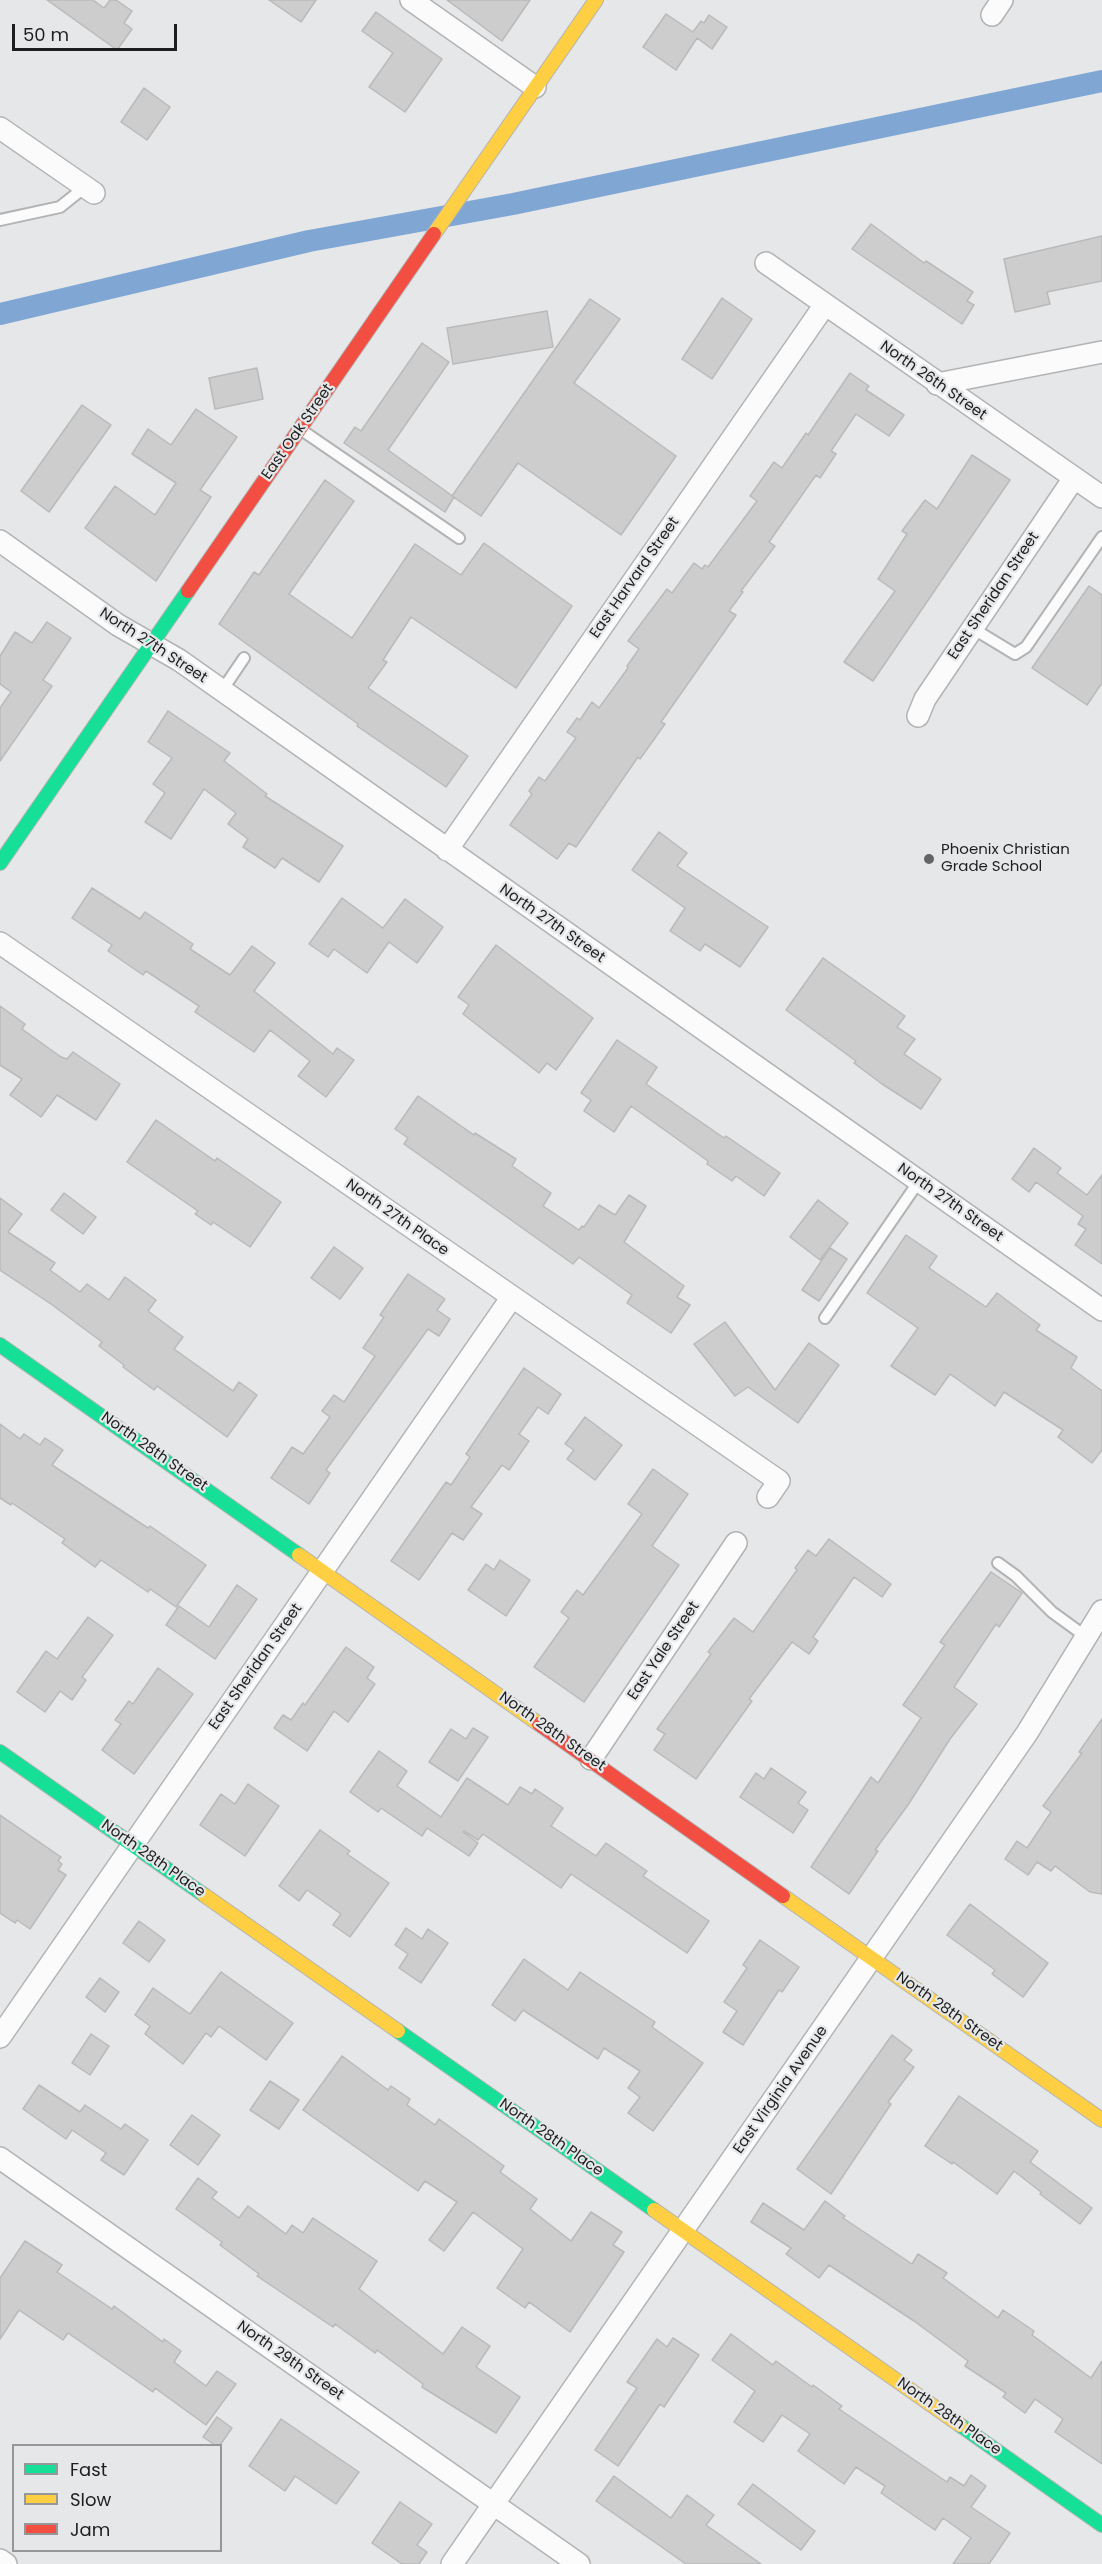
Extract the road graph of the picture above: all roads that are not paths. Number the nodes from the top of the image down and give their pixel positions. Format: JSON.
{"nodes":[{"id":1,"x":411,"y":0,"type":"edge"},
{"id":2,"x":596,"y":0,"type":"edge"},
{"id":3,"x":535,"y":87,"type":"junction"},
{"id":4,"x":0,"y":128,"type":"edge"},
{"id":5,"x":89,"y":190,"type":"joint"},
{"id":6,"x":0,"y":220,"type":"edge"},
{"id":7,"x":765,"y":263,"type":"dead end"},
{"id":8,"x":824,"y":306,"type":"junction"},
{"id":9,"x":1102,"y":352,"type":"edge"},
{"id":10,"x":937,"y":384,"type":"junction"},
{"id":11,"x":300,"y":429,"type":"junction"},
{"id":12,"x":1074,"y":478,"type":"junction"},
{"id":13,"x":1102,"y":497,"type":"edge"},
{"id":14,"x":1102,"y":537,"type":"edge"},
{"id":15,"x":459,"y":538,"type":"dead end"},
{"id":16,"x":0,"y":541,"type":"edge"},
{"id":17,"x":972,"y":628,"type":"junction"},
{"id":18,"x":151,"y":644,"type":"junction"},
{"id":19,"x":244,"y":658,"type":"dead end"},
{"id":20,"x":221,"y":692,"type":"junction"},
{"id":21,"x":918,"y":716,"type":"dead end"},
{"id":22,"x":447,"y":850,"type":"junction"},
{"id":23,"x":0,"y":863,"type":"edge"},
{"id":24,"x":0,"y":943,"type":"edge"},
{"id":25,"x":919,"y":1181,"type":"junction"},
{"id":26,"x":512,"y":1297,"type":"junction"},
{"id":27,"x":1102,"y":1310,"type":"edge"},
{"id":28,"x":825,"y":1318,"type":"dead end"},
{"id":29,"x":0,"y":1345,"type":"edge"},
{"id":30,"x":768,"y":1497,"type":"dead end"},
{"id":31,"x":736,"y":1543,"type":"dead end"},
{"id":32,"x":998,"y":1563,"type":"dead end"},
{"id":33,"x":323,"y":1570,"type":"junction"},
{"id":34,"x":1101,"y":1614,"type":"edge"},
{"id":35,"x":1085,"y":1636,"type":"junction"},
{"id":36,"x":0,"y":1752,"type":"edge"},
{"id":37,"x":591,"y":1760,"type":"junction"},
{"id":38,"x":133,"y":1845,"type":"junction"},
{"id":39,"x":873,"y":1958,"type":"junction"},
{"id":40,"x":0,"y":2037,"type":"edge"},
{"id":41,"x":1102,"y":2120,"type":"edge"},
{"id":42,"x":0,"y":2158,"type":"edge"},
{"id":43,"x":684,"y":2231,"type":"junction"},
{"id":44,"x":493,"y":2504,"type":"junction"},
{"id":45,"x":1102,"y":2524,"type":"edge"},
{"id":46,"x":0,"y":2560,"type":"edge"},
{"id":47,"x":6,"y":2564,"type":"edge"},
{"id":48,"x":452,"y":2564,"type":"edge"},
{"id":49,"x":579,"y":2564,"type":"edge"}],
"edges":[{"from":1,"to":3,"type":"street"},
{"from":2,"to":3,"type":"street","name":"East Oak Street"},
{"from":3,"to":11,"type":"street","name":"East Oak Street"},
{"from":4,"to":5,"type":"street"},
{"from":5,"to":6,"type":"lane"},
{"from":7,"to":8,"type":"street","name":"North 26th Street"},
{"from":8,"to":10,"type":"street","name":"North 26th Street"},
{"from":8,"to":22,"type":"street","name":"East Harvard Street"},
{"from":9,"to":10,"type":"street"},
{"from":10,"to":12,"type":"street","name":"North 26th Street"},
{"from":11,"to":15,"type":"lane"},
{"from":11,"to":18,"type":"street","name":"East Oak Street"},
{"from":12,"to":13,"type":"street","name":"North 26th Street"},
{"from":12,"to":17,"type":"street","name":"East Sheridan Street"},
{"from":14,"to":17,"type":"lane"},
{"from":16,"to":18,"type":"street","name":"North 27th Street"},
{"from":17,"to":21,"type":"street","name":"East Sheridan Street"},
{"from":18,"to":20,"type":"street","name":"North 27th Street"},
{"from":18,"to":23,"type":"street","name":"East Oak Street"},
{"from":19,"to":20,"type":"lane"},
{"from":20,"to":22,"type":"street","name":"North 27th Street"},
{"from":22,"to":25,"type":"street","name":"North 27th Street"},
{"from":24,"to":26,"type":"street","name":"North 27th Place"},
{"from":25,"to":27,"type":"street","name":"North 27th Street"},
{"from":25,"to":28,"type":"lane"},
{"from":26,"to":30,"type":"street","name":"North 27th Place"},
{"from":26,"to":33,"type":"street","name":"East Sheridan Street"},
{"from":29,"to":33,"type":"street","name":"North 28th Street"},
{"from":31,"to":37,"type":"street","name":"East Yale Street"},
{"from":32,"to":35,"type":"lane"},
{"from":33,"to":37,"type":"street","name":"North 28th Street"},
{"from":33,"to":38,"type":"street","name":"East Sheridan Street"},
{"from":34,"to":35,"type":"street","name":"East Virginia Avenue"},
{"from":35,"to":39,"type":"street","name":"East Virginia Avenue"},
{"from":36,"to":38,"type":"street","name":"North 28th Place"},
{"from":37,"to":39,"type":"street","name":"North 28th Street"},
{"from":38,"to":40,"type":"street","name":"East Sheridan Street"},
{"from":38,"to":43,"type":"street","name":"North 28th Place"},
{"from":39,"to":41,"type":"street","name":"North 28th Street"},
{"from":39,"to":43,"type":"street","name":"East Virginia Avenue"},
{"from":42,"to":44,"type":"street","name":"North 29th Street"},
{"from":43,"to":44,"type":"street","name":"East Virginia Avenue"},
{"from":43,"to":45,"type":"street","name":"North 28th Place"},
{"from":44,"to":48,"type":"street","name":"East Virginia Avenue"},
{"from":44,"to":49,"type":"street","name":"North 29th Street"},
{"from":46,"to":47,"type":"street"}]}
